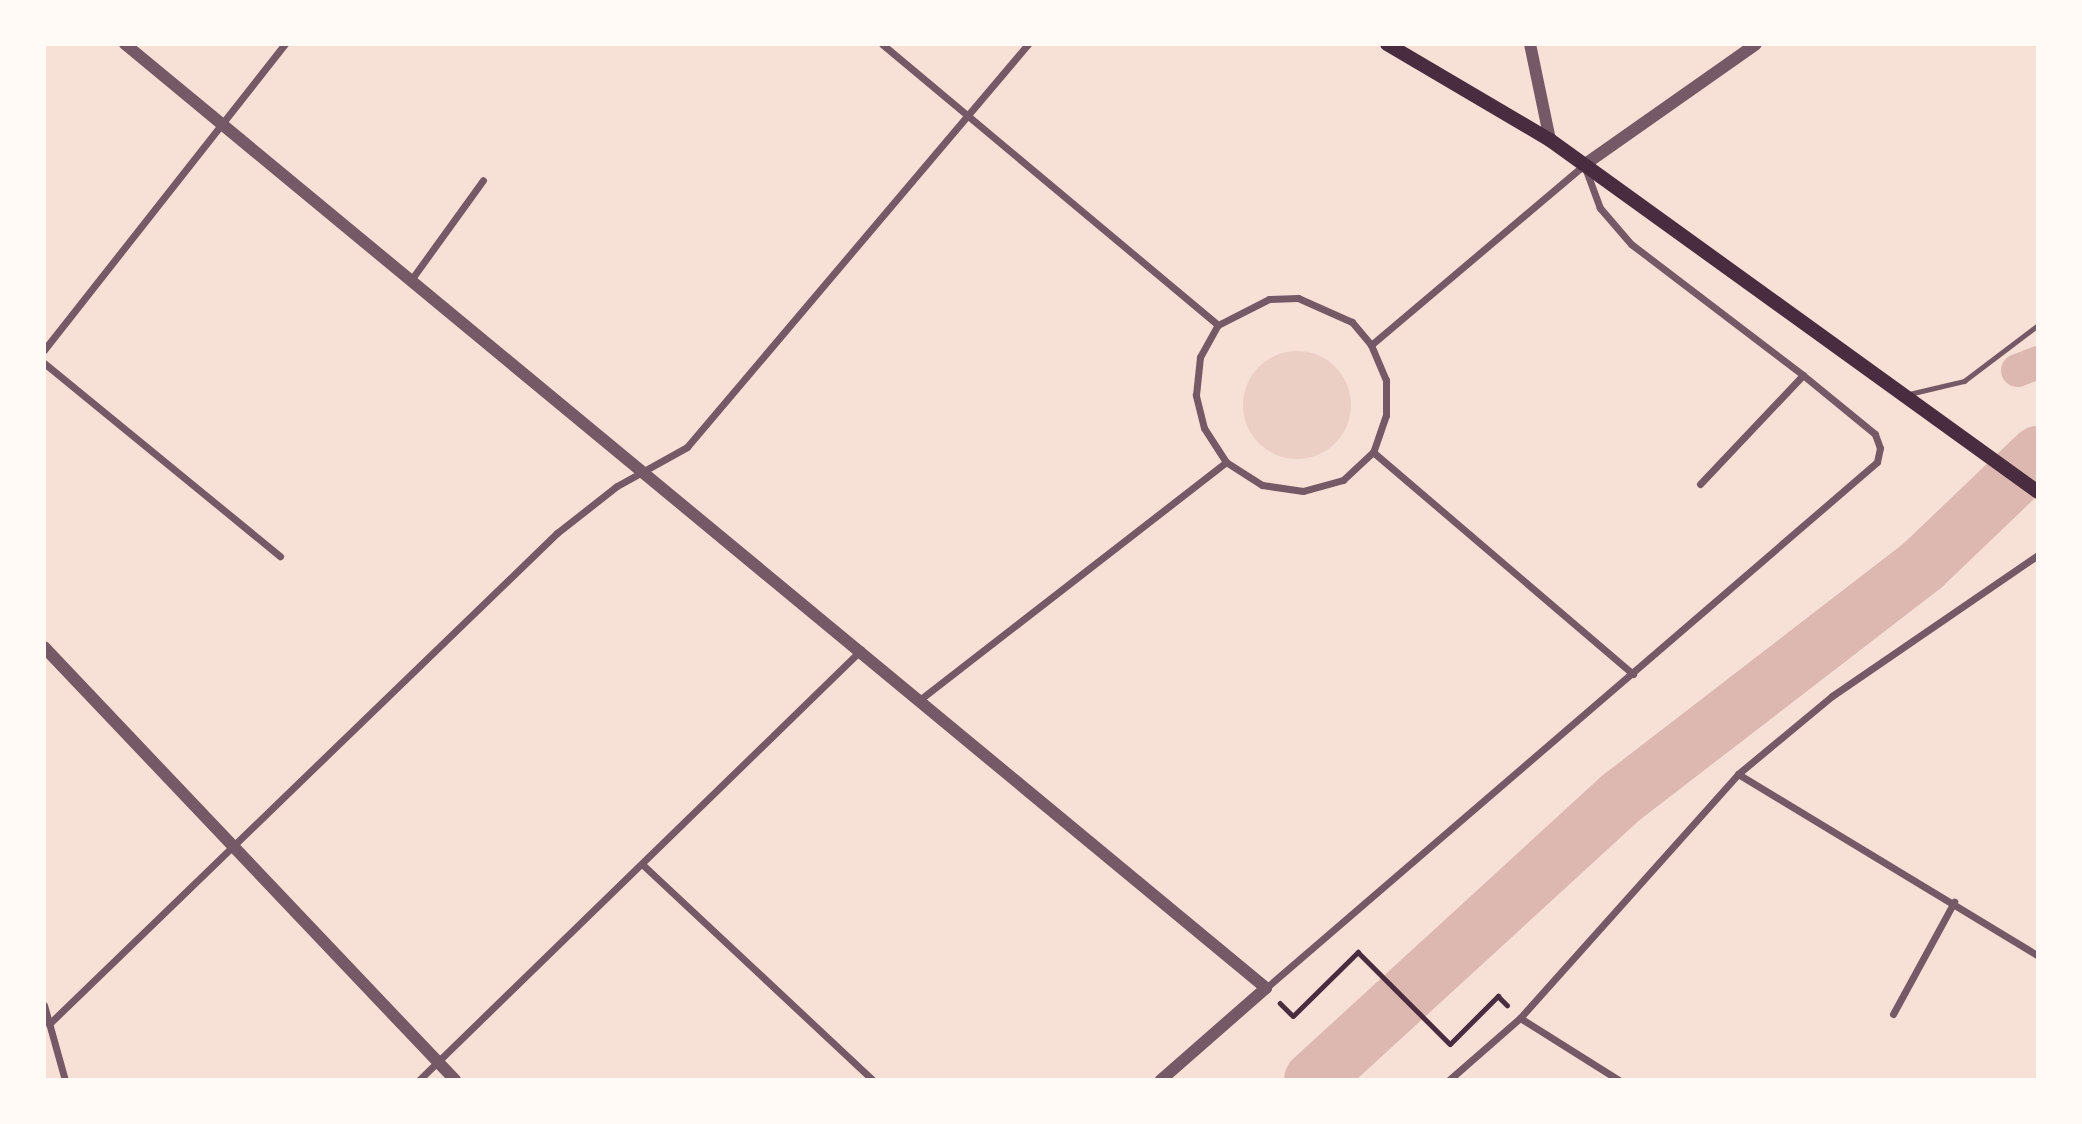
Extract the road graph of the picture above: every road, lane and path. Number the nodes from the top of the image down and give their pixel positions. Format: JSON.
{"nodes":[{"id":1,"x":125,"y":44,"type":"edge"},
{"id":2,"x":285,"y":44,"type":"edge"},
{"id":3,"x":883,"y":44,"type":"edge"},
{"id":4,"x":1028,"y":44,"type":"edge"},
{"id":5,"x":1387,"y":44,"type":"edge"},
{"id":6,"x":1530,"y":44,"type":"edge"},
{"id":7,"x":1756,"y":44,"type":"edge"},
{"id":8,"x":968,"y":113,"type":"junction"},
{"id":9,"x":219,"y":124,"type":"junction"},
{"id":10,"x":1550,"y":140,"type":"junction"},
{"id":11,"x":1584,"y":165,"type":"junction"},
{"id":12,"x":483,"y":180,"type":"dead end"},
{"id":13,"x":411,"y":280,"type":"junction"},
{"id":14,"x":1218,"y":325,"type":"junction"},
{"id":15,"x":2038,"y":325,"type":"edge"},
{"id":16,"x":1371,"y":345,"type":"junction"},
{"id":17,"x":44,"y":350,"type":"edge"},
{"id":18,"x":44,"y":363,"type":"edge"},
{"id":19,"x":1803,"y":375,"type":"junction"},
{"id":20,"x":1909,"y":394,"type":"junction"},
{"id":21,"x":1373,"y":452,"type":"junction"},
{"id":22,"x":1226,"y":462,"type":"junction"},
{"id":23,"x":640,"y":472,"type":"junction"},
{"id":24,"x":1700,"y":484,"type":"dead end"},
{"id":25,"x":2038,"y":492,"type":"edge"},
{"id":26,"x":2038,"y":555,"type":"edge"},
{"id":27,"x":280,"y":556,"type":"dead end"},
{"id":28,"x":44,"y":647,"type":"edge"},
{"id":29,"x":862,"y":650,"type":"junction"},
{"id":30,"x":1633,"y":674,"type":"junction"},
{"id":31,"x":922,"y":698,"type":"junction"},
{"id":32,"x":1738,"y":774,"type":"junction"},
{"id":33,"x":230,"y":846,"type":"junction"},
{"id":34,"x":643,"y":865,"type":"junction"},
{"id":35,"x":1954,"y":902,"type":"junction"},
{"id":36,"x":2038,"y":956,"type":"edge"},
{"id":37,"x":1266,"y":988,"type":"junction"},
{"id":38,"x":44,"y":1005,"type":"edge"},
{"id":39,"x":1894,"y":1014,"type":"dead end"},
{"id":40,"x":1520,"y":1018,"type":"junction"},
{"id":41,"x":49,"y":1024,"type":"junction"},
{"id":42,"x":438,"y":1063,"type":"junction"},
{"id":43,"x":65,"y":1080,"type":"edge"},
{"id":44,"x":419,"y":1080,"type":"edge"},
{"id":45,"x":455,"y":1080,"type":"edge"},
{"id":46,"x":873,"y":1080,"type":"edge"},
{"id":47,"x":1161,"y":1080,"type":"edge"},
{"id":48,"x":1449,"y":1080,"type":"edge"},
{"id":49,"x":1619,"y":1080,"type":"edge"}],
"edges":[{"from":1,"to":9,"type":"street"},
{"from":2,"to":9,"type":"street"},
{"from":3,"to":8,"type":"street"},
{"from":4,"to":8,"type":"street"},
{"from":5,"to":10,"type":"main road"},
{"from":6,"to":10,"type":"street"},
{"from":7,"to":11,"type":"street"},
{"from":8,"to":14,"type":"street"},
{"from":8,"to":23,"type":"street"},
{"from":9,"to":13,"type":"street"},
{"from":9,"to":17,"type":"street"},
{"from":10,"to":11,"type":"main road"},
{"from":11,"to":16,"type":"street"},
{"from":11,"to":19,"type":"street"},
{"from":11,"to":20,"type":"main road"},
{"from":12,"to":13,"type":"street"},
{"from":13,"to":23,"type":"street"},
{"from":14,"to":16,"type":"street"},
{"from":14,"to":22,"type":"street"},
{"from":15,"to":20,"type":"lane"},
{"from":16,"to":21,"type":"street"},
{"from":18,"to":27,"type":"street"},
{"from":19,"to":24,"type":"street"},
{"from":19,"to":30,"type":"street"},
{"from":20,"to":25,"type":"main road"},
{"from":21,"to":22,"type":"street"},
{"from":21,"to":30,"type":"street"},
{"from":22,"to":31,"type":"street"},
{"from":23,"to":29,"type":"street"},
{"from":23,"to":33,"type":"street"},
{"from":26,"to":32,"type":"street"},
{"from":28,"to":33,"type":"street"},
{"from":29,"to":31,"type":"street"},
{"from":29,"to":34,"type":"street"},
{"from":30,"to":37,"type":"street"},
{"from":31,"to":37,"type":"street"},
{"from":32,"to":35,"type":"street"},
{"from":32,"to":40,"type":"street"},
{"from":33,"to":41,"type":"street"},
{"from":33,"to":42,"type":"street"},
{"from":34,"to":42,"type":"street"},
{"from":34,"to":46,"type":"street"},
{"from":35,"to":36,"type":"street"},
{"from":35,"to":39,"type":"street"},
{"from":37,"to":40,"type":"path"},
{"from":37,"to":47,"type":"street"},
{"from":38,"to":41,"type":"street"},
{"from":40,"to":48,"type":"street"},
{"from":40,"to":49,"type":"street"},
{"from":41,"to":43,"type":"street"},
{"from":42,"to":44,"type":"street"},
{"from":42,"to":45,"type":"street"}]}
